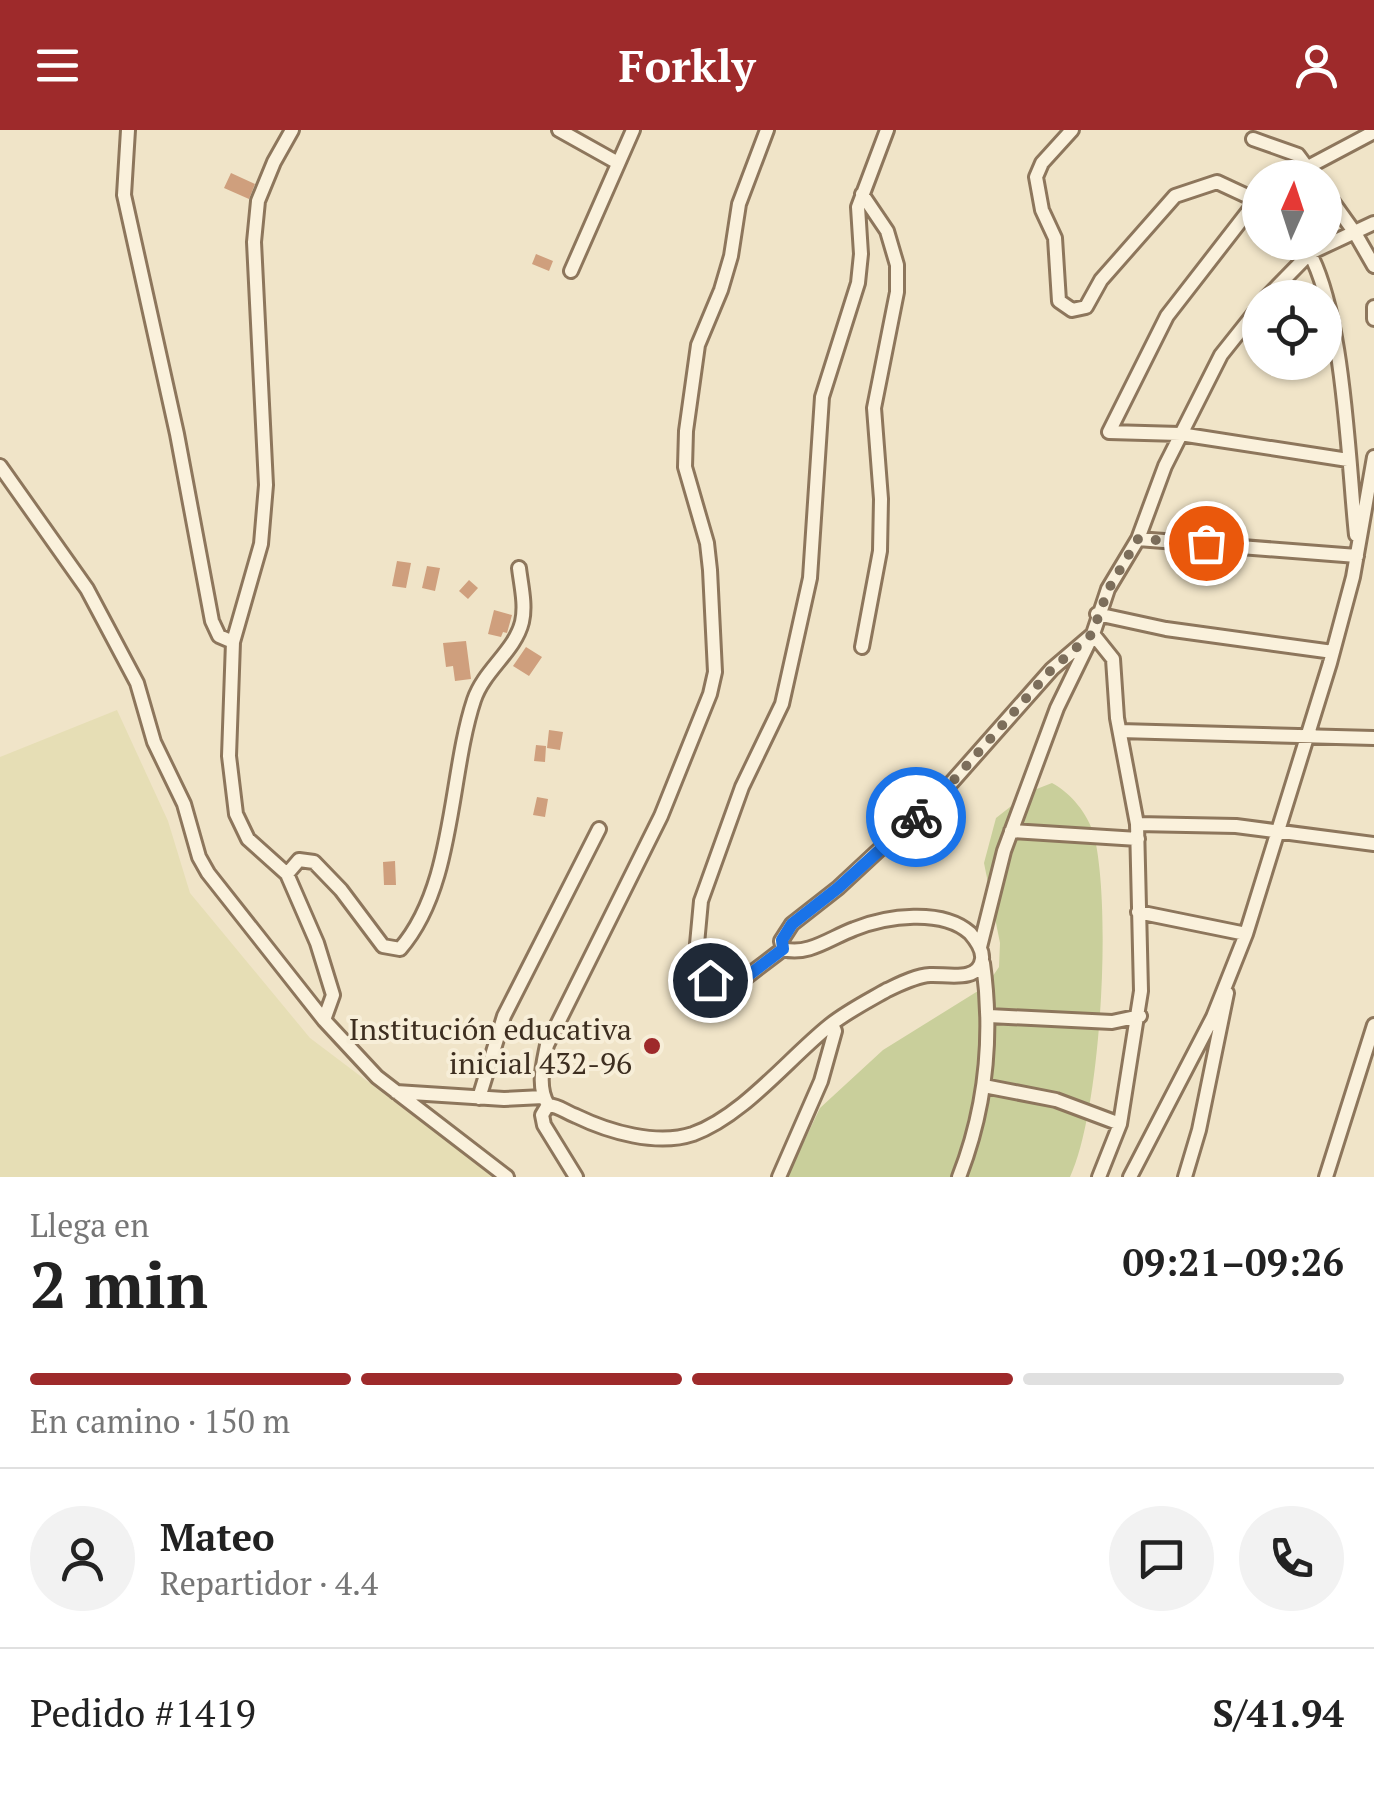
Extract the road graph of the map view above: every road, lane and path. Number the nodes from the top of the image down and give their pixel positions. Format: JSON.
{"nodes":[{"id":1,"x":128,"y":130,"type":"edge"},
{"id":2,"x":292,"y":130,"type":"edge"},
{"id":3,"x":560,"y":130,"type":"edge"},
{"id":4,"x":633,"y":130,"type":"edge"},
{"id":5,"x":887,"y":130,"type":"edge"},
{"id":6,"x":1072,"y":130,"type":"edge"},
{"id":7,"x":764,"y":134,"type":"edge"},
{"id":8,"x":1370,"y":135,"type":"edge"},
{"id":9,"x":1253,"y":138,"type":"dead end"},
{"id":10,"x":1302,"y":160,"type":"edge"},
{"id":11,"x":1330,"y":160,"type":"edge"},
{"id":12,"x":618,"y":163,"type":"junction"},
{"id":13,"x":1242,"y":193,"type":"edge"},
{"id":14,"x":862,"y":194,"type":"junction"},
{"id":15,"x":1342,"y":215,"type":"edge"},
{"id":16,"x":1242,"y":222,"type":"edge"},
{"id":17,"x":1374,"y":223,"type":"edge"},
{"id":18,"x":1355,"y":233,"type":"junction"},
{"id":19,"x":1342,"y":237,"type":"edge"},
{"id":20,"x":1297,"y":260,"type":"edge"},
{"id":21,"x":1314,"y":260,"type":"edge"},
{"id":22,"x":1374,"y":266,"type":"edge"},
{"id":23,"x":572,"y":271,"type":"dead end"},
{"id":24,"x":1281,"y":280,"type":"edge"},
{"id":25,"x":1374,"y":307,"type":"edge"},
{"id":26,"x":1374,"y":320,"type":"edge"},
{"id":27,"x":1242,"y":328,"type":"edge"},
{"id":28,"x":1180,"y":434,"type":"junction"},
{"id":29,"x":1374,"y":458,"type":"edge"},
{"id":30,"x":1348,"y":460,"type":"junction"},
{"id":31,"x":0,"y":466,"type":"edge"},
{"id":32,"x":1138,"y":539,"type":"junction"},
{"id":33,"x":1357,"y":554,"type":"junction"},
{"id":34,"x":519,"y":568,"type":"dead end"},
{"id":35,"x":1098,"y":614,"type":"junction"},
{"id":36,"x":1092,"y":634,"type":"junction"},
{"id":37,"x":233,"y":642,"type":"junction"},
{"id":38,"x":862,"y":647,"type":"dead end"},
{"id":39,"x":1333,"y":652,"type":"junction"},
{"id":40,"x":1120,"y":731,"type":"junction"},
{"id":41,"x":1308,"y":734,"type":"junction"},
{"id":42,"x":1374,"y":738,"type":"edge"},
{"id":43,"x":599,"y":829,"type":"dead end"},
{"id":44,"x":1011,"y":831,"type":"junction"},
{"id":45,"x":1279,"y":831,"type":"junction"},
{"id":46,"x":1138,"y":832,"type":"junction"},
{"id":47,"x":1374,"y":844,"type":"edge"},
{"id":48,"x":287,"y":874,"type":"junction"},
{"id":49,"x":1138,"y":912,"type":"junction"},
{"id":50,"x":1246,"y":934,"type":"junction"},
{"id":51,"x":783,"y":949,"type":"junction"},
{"id":52,"x":981,"y":954,"type":"junction"},
{"id":53,"x":1228,"y":976,"type":"junction"},
{"id":54,"x":989,"y":1016,"type":"junction"},
{"id":55,"x":1140,"y":1016,"type":"junction"},
{"id":56,"x":324,"y":1020,"type":"junction"},
{"id":57,"x":832,"y":1024,"type":"junction"},
{"id":58,"x":1374,"y":1026,"type":"edge"},
{"id":59,"x":984,"y":1086,"type":"junction"},
{"id":60,"x":393,"y":1092,"type":"junction"},
{"id":61,"x":479,"y":1098,"type":"junction"},
{"id":62,"x":546,"y":1102,"type":"junction"},
{"id":63,"x":1120,"y":1124,"type":"junction"},
{"id":64,"x":507,"y":1177,"type":"edge"},
{"id":65,"x":576,"y":1177,"type":"edge"},
{"id":66,"x":779,"y":1177,"type":"edge"},
{"id":67,"x":958,"y":1177,"type":"edge"},
{"id":68,"x":1099,"y":1177,"type":"edge"},
{"id":69,"x":1130,"y":1177,"type":"edge"},
{"id":70,"x":1185,"y":1177,"type":"edge"},
{"id":71,"x":1326,"y":1177,"type":"edge"}],
"edges":[{"from":1,"to":37,"type":"street"},
{"from":2,"to":37,"type":"street"},
{"from":3,"to":12,"type":"street"},
{"from":4,"to":12,"type":"street"},
{"from":5,"to":14,"type":"street"},
{"from":6,"to":13,"type":"street"},
{"from":7,"to":62,"type":"street"},
{"from":8,"to":11,"type":"street"},
{"from":9,"to":10,"type":"street"},
{"from":12,"to":23,"type":"street"},
{"from":14,"to":38,"type":"street"},
{"from":14,"to":51,"type":"street"},
{"from":15,"to":18,"type":"street"},
{"from":16,"to":28,"type":"street"},
{"from":17,"to":18,"type":"street"},
{"from":18,"to":19,"type":"street"},
{"from":18,"to":22,"type":"street"},
{"from":20,"to":24,"type":"street"},
{"from":21,"to":30,"type":"street"},
{"from":25,"to":26,"type":"street"},
{"from":27,"to":28,"type":"street"},
{"from":28,"to":30,"type":"street"},
{"from":28,"to":32,"type":"street"},
{"from":29,"to":33,"type":"street"},
{"from":30,"to":33,"type":"street"},
{"from":31,"to":56,"type":"street"},
{"from":32,"to":33,"type":"street"},
{"from":32,"to":35,"type":"street"},
{"from":33,"to":39,"type":"street"},
{"from":34,"to":48,"type":"street"},
{"from":35,"to":36,"type":"street"},
{"from":35,"to":39,"type":"street"},
{"from":36,"to":40,"type":"street"},
{"from":36,"to":44,"type":"street"},
{"from":36,"to":51,"type":"street"},
{"from":37,"to":48,"type":"street"},
{"from":39,"to":41,"type":"street"},
{"from":40,"to":41,"type":"street"},
{"from":40,"to":46,"type":"street"},
{"from":41,"to":42,"type":"street"},
{"from":41,"to":45,"type":"street"},
{"from":43,"to":61,"type":"street"},
{"from":44,"to":46,"type":"street"},
{"from":44,"to":52,"type":"street"},
{"from":45,"to":46,"type":"street"},
{"from":45,"to":47,"type":"street"},
{"from":45,"to":50,"type":"street"},
{"from":46,"to":49,"type":"street"},
{"from":48,"to":56,"type":"street"},
{"from":49,"to":50,"type":"street"},
{"from":49,"to":55,"type":"street"},
{"from":50,"to":53,"type":"street"},
{"from":51,"to":52,"type":"street"},
{"from":52,"to":54,"type":"street"},
{"from":52,"to":57,"type":"street"},
{"from":53,"to":69,"type":"street"},
{"from":53,"to":70,"type":"street"},
{"from":54,"to":55,"type":"street"},
{"from":54,"to":59,"type":"street"},
{"from":55,"to":63,"type":"street"},
{"from":56,"to":60,"type":"street"},
{"from":57,"to":62,"type":"street"},
{"from":57,"to":66,"type":"street"},
{"from":58,"to":71,"type":"street"},
{"from":59,"to":63,"type":"street"},
{"from":59,"to":67,"type":"street"},
{"from":60,"to":61,"type":"street"},
{"from":60,"to":64,"type":"street"},
{"from":61,"to":62,"type":"street"},
{"from":62,"to":65,"type":"street"},
{"from":63,"to":68,"type":"street"}]}
